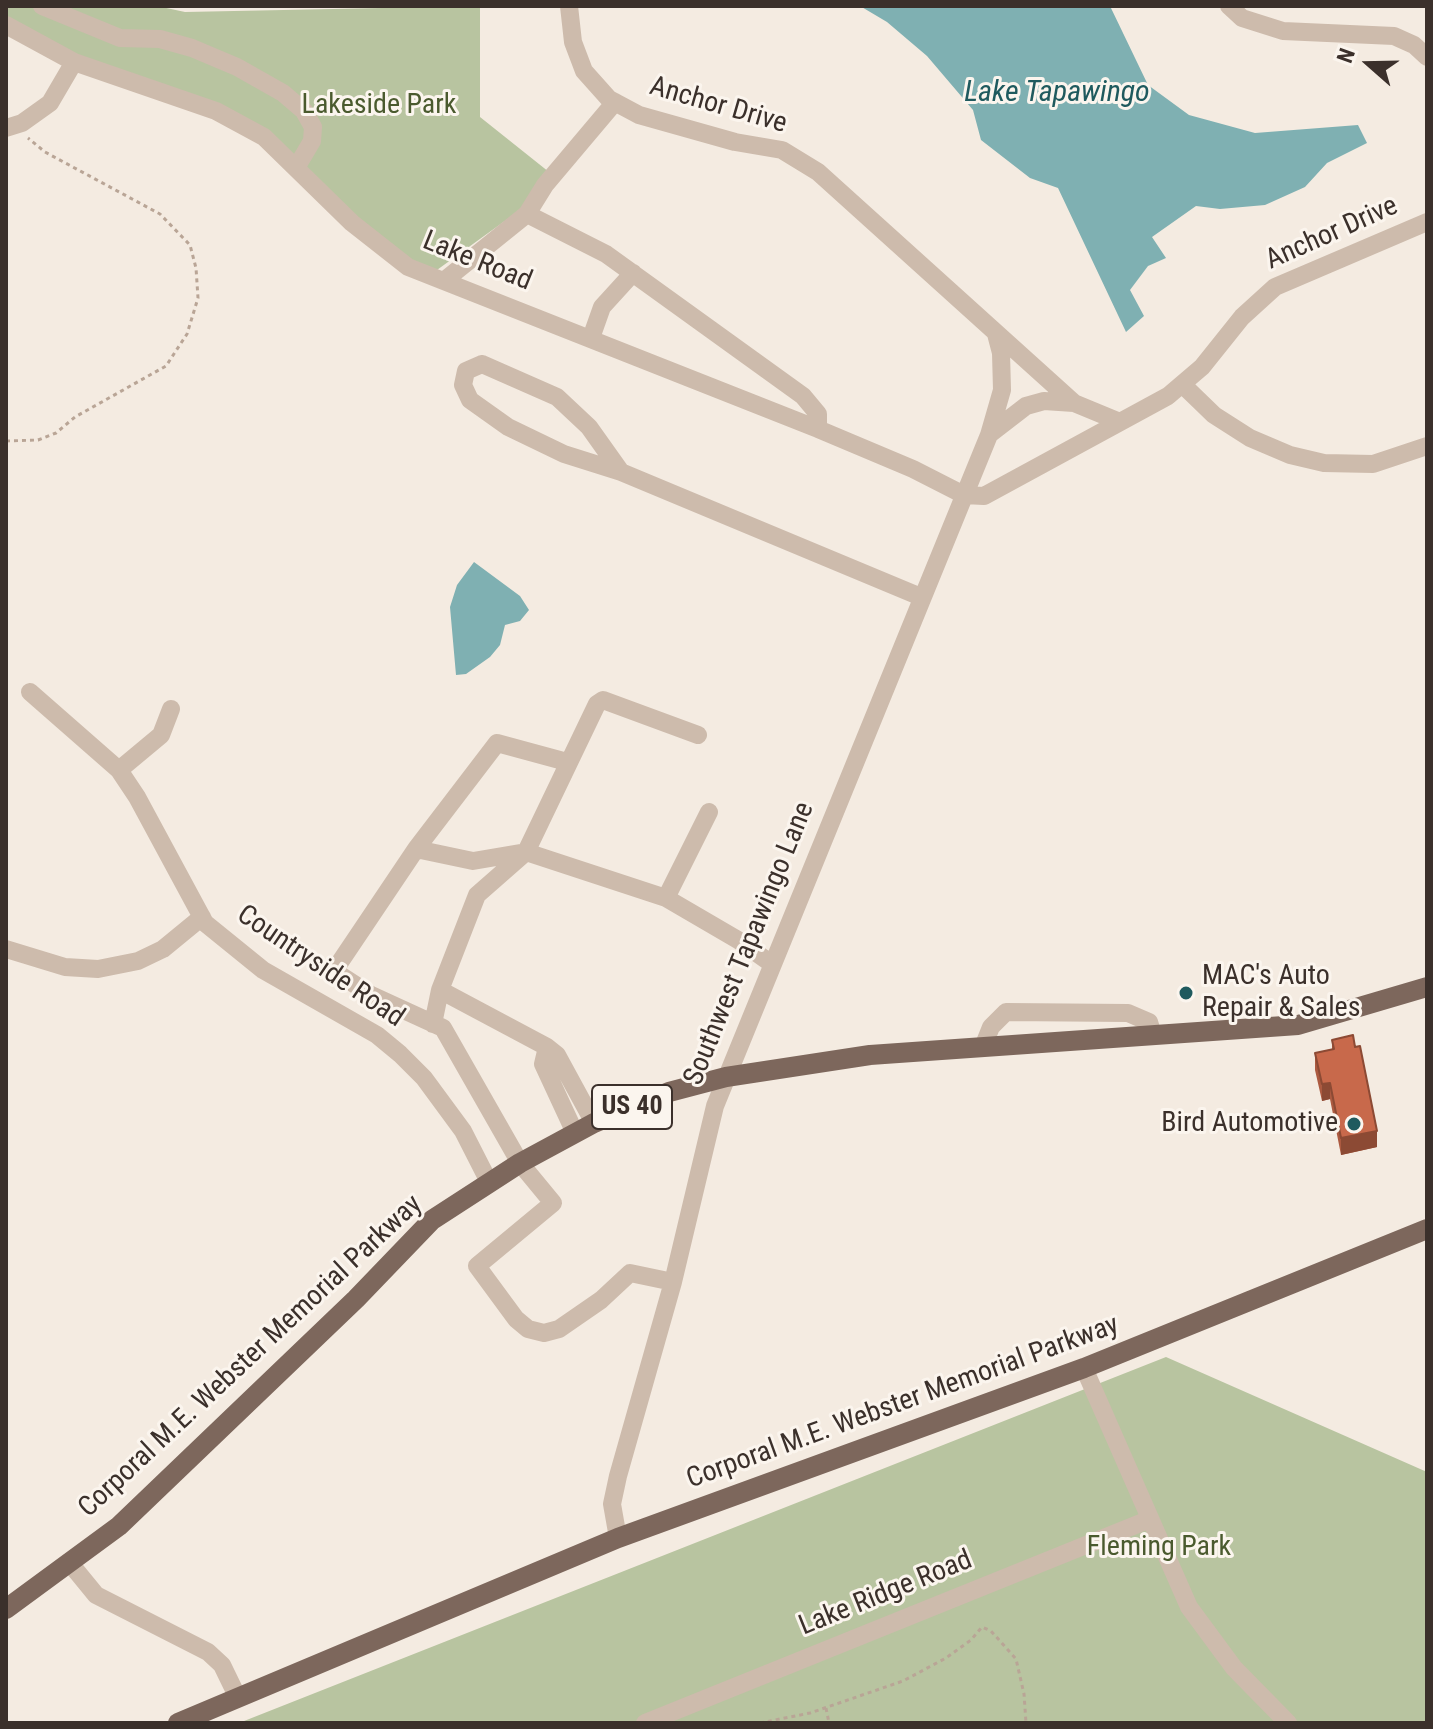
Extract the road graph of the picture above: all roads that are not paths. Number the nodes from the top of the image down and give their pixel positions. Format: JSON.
{"nodes":[{"id":1,"x":42,"y":6,"type":"edge"},
{"id":2,"x":569,"y":6,"type":"edge"},
{"id":3,"x":1229,"y":6,"type":"edge"},
{"id":4,"x":6,"y":25,"type":"edge"},
{"id":5,"x":1427,"y":57,"type":"edge"},
{"id":6,"x":74,"y":62,"type":"junction"},
{"id":7,"x":615,"y":102,"type":"junction"},
{"id":8,"x":14,"y":125,"type":"edge"},
{"id":9,"x":296,"y":168,"type":"junction"},
{"id":10,"x":527,"y":214,"type":"junction"},
{"id":11,"x":1427,"y":222,"type":"edge"},
{"id":12,"x":633,"y":273,"type":"junction"},
{"id":13,"x":445,"y":280,"type":"junction"},
{"id":14,"x":996,"y":334,"type":"junction"},
{"id":15,"x":591,"y":338,"type":"junction"},
{"id":16,"x":1183,"y":385,"type":"junction"},
{"id":17,"x":1074,"y":403,"type":"junction"},
{"id":18,"x":1120,"y":422,"type":"junction"},
{"id":19,"x":818,"y":429,"type":"junction"},
{"id":20,"x":989,"y":435,"type":"junction"},
{"id":21,"x":1427,"y":446,"type":"edge"},
{"id":22,"x":621,"y":472,"type":"junction"},
{"id":23,"x":964,"y":495,"type":"junction"},
{"id":24,"x":921,"y":597,"type":"junction"},
{"id":25,"x":30,"y":692,"type":"dead end"},
{"id":26,"x":171,"y":709,"type":"dead end"},
{"id":27,"x":698,"y":735,"type":"dead end"},
{"id":28,"x":567,"y":762,"type":"junction"},
{"id":29,"x":119,"y":770,"type":"junction"},
{"id":30,"x":709,"y":812,"type":"dead end"},
{"id":31,"x":416,"y":849,"type":"junction"},
{"id":32,"x":526,"y":852,"type":"junction"},
{"id":33,"x":666,"y":898,"type":"junction"},
{"id":34,"x":202,"y":917,"type":"junction"},
{"id":35,"x":6,"y":949,"type":"edge"},
{"id":36,"x":772,"y":964,"type":"junction"},
{"id":37,"x":1427,"y":987,"type":"edge"},
{"id":38,"x":440,"y":990,"type":"junction"},
{"id":39,"x":433,"y":1024,"type":"junction"},
{"id":40,"x":1153,"y":1035,"type":"junction"},
{"id":41,"x":547,"y":1047,"type":"junction"},
{"id":42,"x":983,"y":1047,"type":"junction"},
{"id":43,"x":726,"y":1077,"type":"junction"},
{"id":44,"x":594,"y":1123,"type":"junction"},
{"id":45,"x":575,"y":1133,"type":"junction"},
{"id":46,"x":520,"y":1163,"type":"junction"},
{"id":47,"x":489,"y":1182,"type":"junction"},
{"id":48,"x":1427,"y":1229,"type":"edge"},
{"id":49,"x":673,"y":1282,"type":"junction"},
{"id":50,"x":1084,"y":1368,"type":"junction"},
{"id":51,"x":1148,"y":1520,"type":"junction"},
{"id":52,"x":618,"y":1538,"type":"junction"},
{"id":53,"x":69,"y":1562,"type":"junction"},
{"id":54,"x":6,"y":1609,"type":"edge"},
{"id":55,"x":238,"y":1698,"type":"junction"},
{"id":56,"x":178,"y":1723,"type":"edge"},
{"id":57,"x":645,"y":1723,"type":"edge"},
{"id":58,"x":1288,"y":1723,"type":"edge"}],
"edges":[{"from":1,"to":9,"type":"street"},
{"from":2,"to":7,"type":"street","name":"Anchor Drive"},
{"from":3,"to":5,"type":"street"},
{"from":4,"to":6,"type":"street","name":"Lake Road"},
{"from":6,"to":8,"type":"street"},
{"from":6,"to":9,"type":"street","name":"Lake Road"},
{"from":7,"to":10,"type":"street"},
{"from":7,"to":14,"type":"street","name":"Anchor Drive"},
{"from":9,"to":13,"type":"street","name":"Lake Road"},
{"from":10,"to":12,"type":"street"},
{"from":10,"to":13,"type":"street"},
{"from":11,"to":16,"type":"street","name":"Anchor Drive"},
{"from":12,"to":15,"type":"street"},
{"from":12,"to":19,"type":"street"},
{"from":13,"to":15,"type":"street","name":"Lake Road"},
{"from":14,"to":17,"type":"street","name":"Anchor Drive"},
{"from":14,"to":20,"type":"street"},
{"from":15,"to":19,"type":"street","name":"Lake Road"},
{"from":16,"to":18,"type":"street","name":"Anchor Drive"},
{"from":16,"to":21,"type":"street"},
{"from":17,"to":18,"type":"street","name":"Anchor Drive"},
{"from":17,"to":20,"type":"street","name":"Anchor Drive"},
{"from":18,"to":23,"type":"street"},
{"from":19,"to":23,"type":"street","name":"Lake Road"},
{"from":20,"to":23,"type":"street","name":"Southwest Tapawingo Lane"},
{"from":22,"to":22,"type":"street"},
{"from":22,"to":24,"type":"street"},
{"from":23,"to":24,"type":"street","name":"Southwest Tapawingo Lane"},
{"from":24,"to":36,"type":"street","name":"Southwest Tapawingo Lane"},
{"from":25,"to":29,"type":"street","name":"Countryside Road"},
{"from":26,"to":29,"type":"street"},
{"from":27,"to":28,"type":"street"},
{"from":28,"to":31,"type":"street"},
{"from":28,"to":32,"type":"street"},
{"from":29,"to":34,"type":"street","name":"Countryside Road"},
{"from":30,"to":33,"type":"street"},
{"from":31,"to":32,"type":"street"},
{"from":31,"to":39,"type":"street"},
{"from":32,"to":33,"type":"street"},
{"from":32,"to":38,"type":"street"},
{"from":33,"to":36,"type":"street"},
{"from":34,"to":35,"type":"street"},
{"from":34,"to":47,"type":"street","name":"Countryside Road"},
{"from":36,"to":43,"type":"street","name":"Southwest Tapawingo Lane"},
{"from":37,"to":40,"type":"main road","name":"Corporal M.E. Webster Memorial Parkway","number":"US 40"},
{"from":38,"to":39,"type":"street"},
{"from":38,"to":41,"type":"street"},
{"from":39,"to":46,"type":"street"},
{"from":40,"to":42,"type":"main road","name":"Corporal M.E. Webster Memorial Parkway","number":"US 40"},
{"from":40,"to":42,"type":"street"},
{"from":41,"to":44,"type":"street"},
{"from":41,"to":45,"type":"street"},
{"from":42,"to":43,"type":"main road","name":"Corporal M.E. Webster Memorial Parkway","number":"US 40"},
{"from":43,"to":44,"type":"main road","name":"Corporal M.E. Webster Memorial Parkway","number":"US 40"},
{"from":43,"to":49,"type":"street","name":"Southwest Tapawingo Lane"},
{"from":44,"to":45,"type":"main road","name":"Corporal M.E. Webster Memorial Parkway","number":"US 40"},
{"from":45,"to":46,"type":"main road","name":"Corporal M.E. Webster Memorial Parkway","number":"US 40"},
{"from":46,"to":47,"type":"main road","name":"Corporal M.E. Webster Memorial Parkway","number":"US 40"},
{"from":46,"to":49,"type":"street"},
{"from":47,"to":53,"type":"main road","name":"Corporal M.E. Webster Memorial Parkway","number":"US 40"},
{"from":48,"to":50,"type":"main road","name":"Corporal M.E. Webster Memorial Parkway"},
{"from":49,"to":52,"type":"street","name":"Southwest Tapawingo Lane"},
{"from":50,"to":51,"type":"street"},
{"from":50,"to":52,"type":"main road","name":"Corporal M.E. Webster Memorial Parkway"},
{"from":51,"to":57,"type":"street","name":"Lake Ridge Road"},
{"from":51,"to":58,"type":"street"},
{"from":52,"to":55,"type":"main road","name":"Corporal M.E. Webster Memorial Parkway"},
{"from":53,"to":54,"type":"main road","name":"Corporal M.E. Webster Memorial Parkway","number":"US 40"},
{"from":53,"to":55,"type":"street"},
{"from":55,"to":56,"type":"main road","name":"Corporal M.E. Webster Memorial Parkway"}]}
